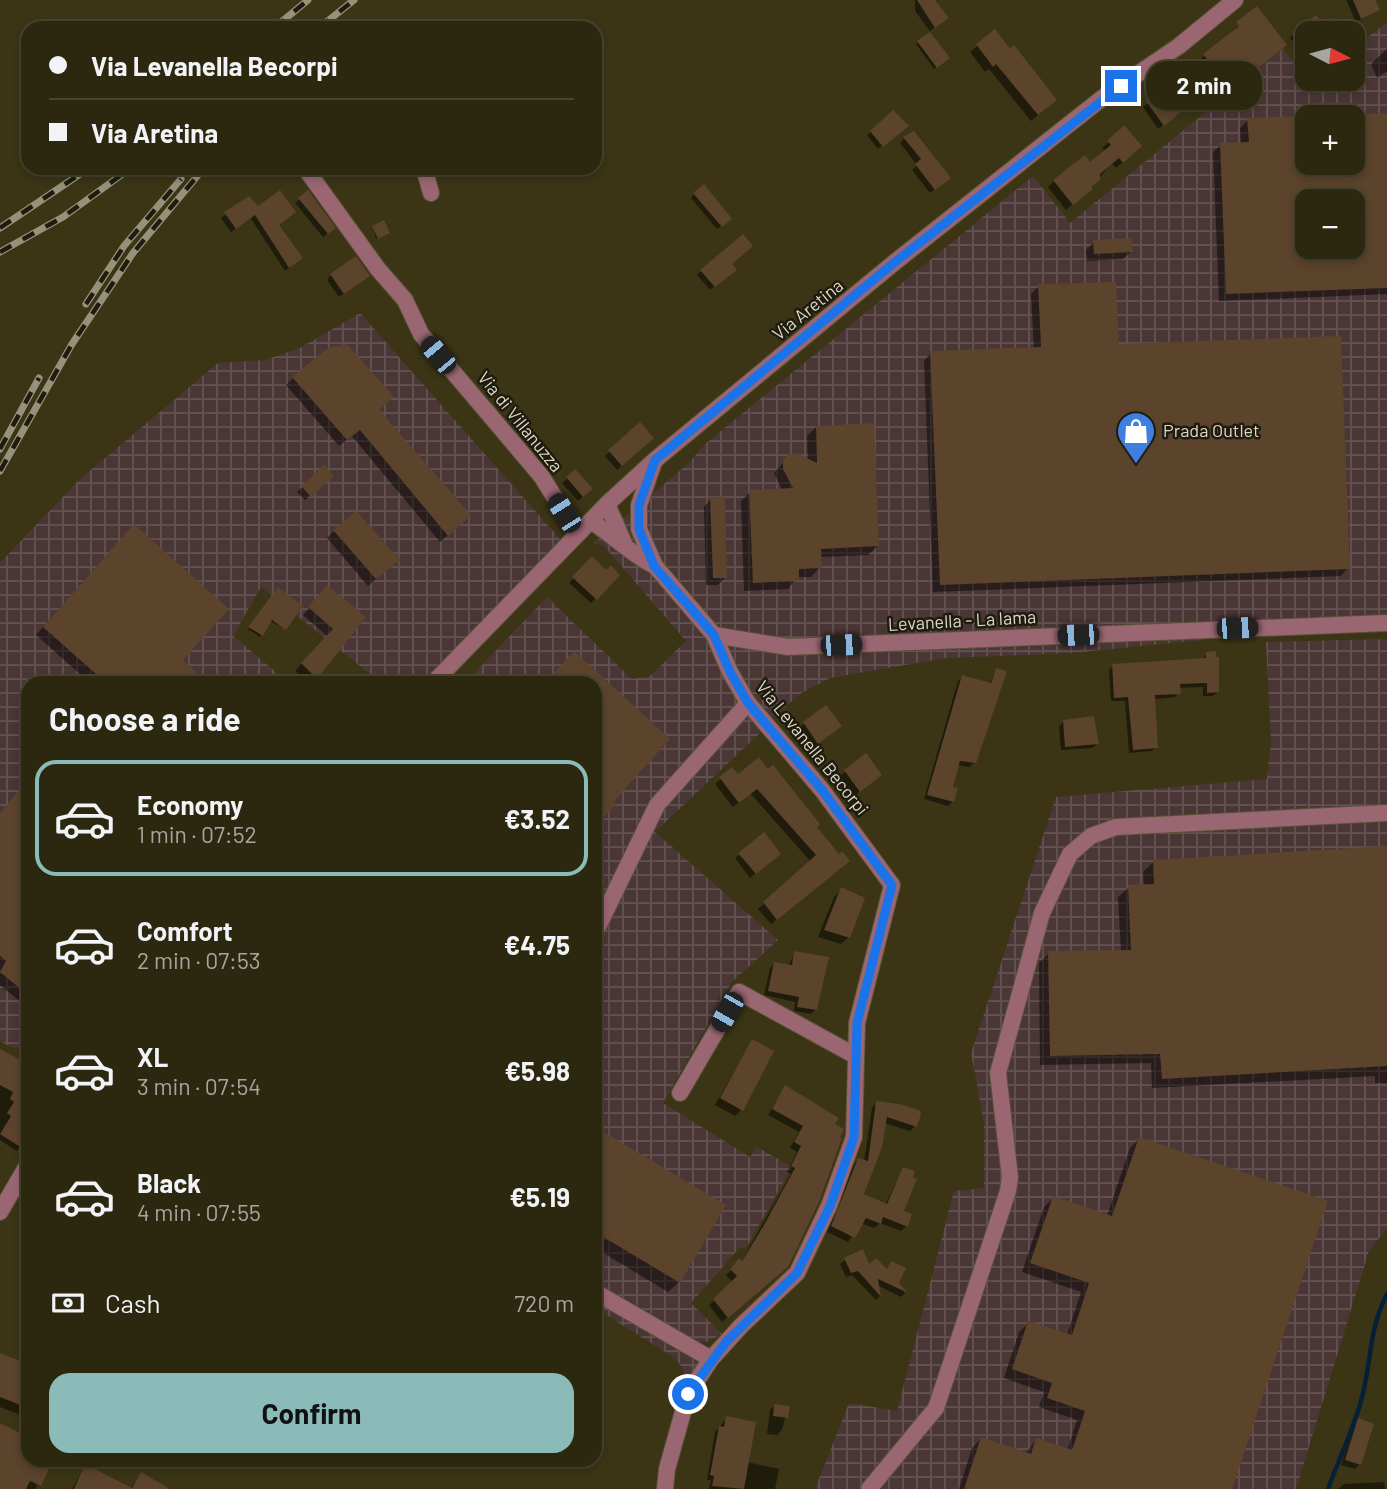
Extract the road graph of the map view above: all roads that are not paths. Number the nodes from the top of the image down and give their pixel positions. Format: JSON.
{"nodes":[{"id":1,"x":1235,"y":0,"type":"edge"},
{"id":2,"x":310,"y":175,"type":"edge"},
{"id":3,"x":426,"y":175,"type":"edge"},
{"id":4,"x":431,"y":193,"type":"dead end"},
{"id":5,"x":655,"y":460,"type":"junction"},
{"id":6,"x":607,"y":504,"type":"junction"},
{"id":7,"x":586,"y":526,"type":"junction"},
{"id":8,"x":639,"y":529,"type":"junction"},
{"id":9,"x":624,"y":543,"type":"junction"},
{"id":10,"x":654,"y":566,"type":"junction"},
{"id":11,"x":1387,"y":623,"type":"edge"},
{"id":12,"x":714,"y":635,"type":"junction"},
{"id":13,"x":440,"y":676,"type":"edge"},
{"id":14,"x":748,"y":703,"type":"junction"},
{"id":15,"x":1387,"y":814,"type":"edge"},
{"id":16,"x":602,"y":919,"type":"edge"},
{"id":17,"x":854,"y":1055,"type":"junction"},
{"id":18,"x":680,"y":1093,"type":"dead end"},
{"id":19,"x":21,"y":1176,"type":"edge"},
{"id":20,"x":0,"y":1212,"type":"edge"},
{"id":21,"x":602,"y":1296,"type":"edge"},
{"id":22,"x":711,"y":1359,"type":"junction"},
{"id":23,"x":666,"y":1489,"type":"edge"},
{"id":24,"x":869,"y":1489,"type":"edge"}],
"edges":[{"from":1,"to":5,"type":"street","name":"Via Aretina"},
{"from":2,"to":7,"type":"street","name":"Via di Villanuzza"},
{"from":3,"to":4,"type":"street"},
{"from":5,"to":6,"type":"street","name":"Via Aretina"},
{"from":5,"to":8,"type":"street"},
{"from":6,"to":7,"type":"street","name":"Via Aretina"},
{"from":6,"to":8,"type":"street"},
{"from":6,"to":9,"type":"street"},
{"from":7,"to":9,"type":"street","name":"Via di Villanuzza"},
{"from":7,"to":13,"type":"street","name":"Via Aretina"},
{"from":8,"to":10,"type":"street"},
{"from":9,"to":10,"type":"street","name":"Via di Villanuzza"},
{"from":10,"to":12,"type":"street"},
{"from":11,"to":12,"type":"street","name":"Levanella - La lama"},
{"from":12,"to":14,"type":"street","name":"Via Levanella Becorpi"},
{"from":14,"to":16,"type":"street"},
{"from":14,"to":17,"type":"street","name":"Via Levanella Becorpi"},
{"from":15,"to":24,"type":"street"},
{"from":17,"to":18,"type":"street"},
{"from":17,"to":22,"type":"street","name":"Via Levanella Becorpi"},
{"from":19,"to":20,"type":"street"},
{"from":21,"to":22,"type":"street"},
{"from":22,"to":23,"type":"street","name":"Via Levanella Becorpi"}]}
